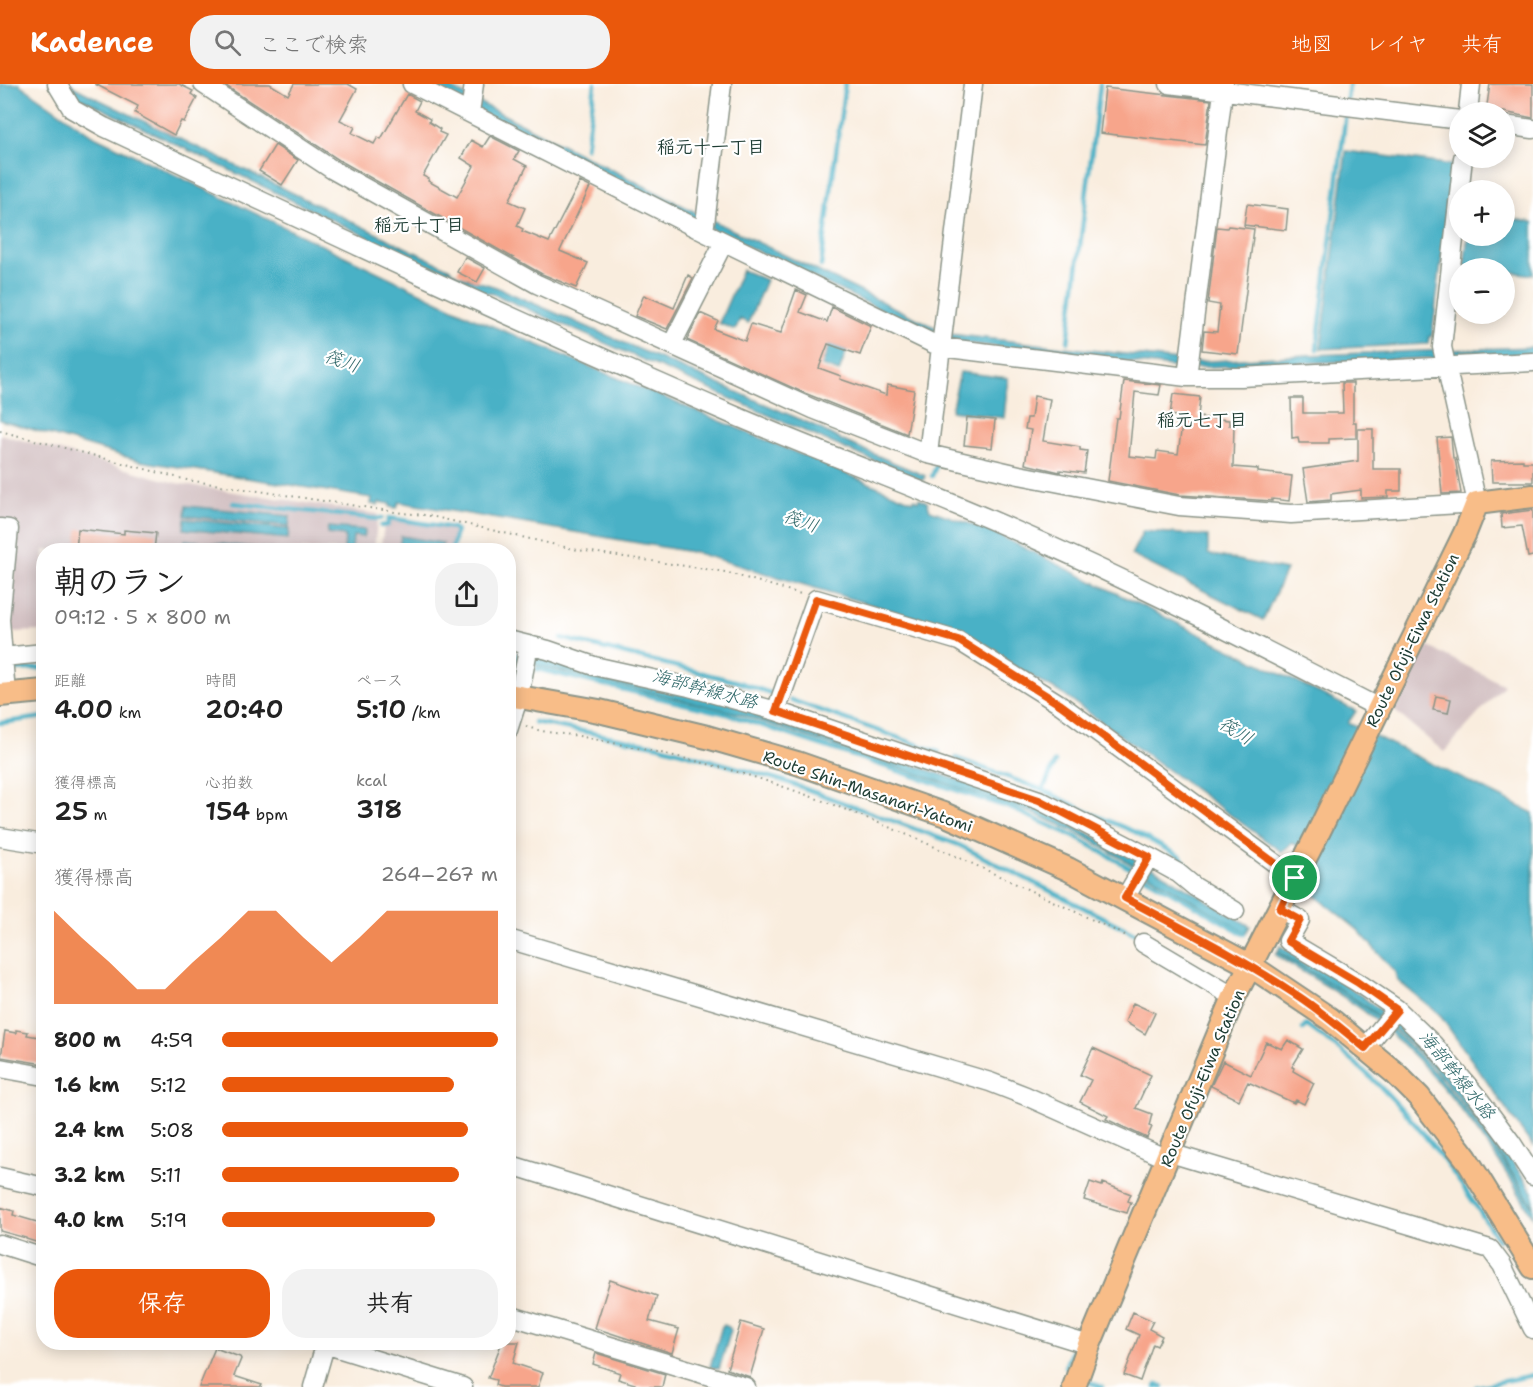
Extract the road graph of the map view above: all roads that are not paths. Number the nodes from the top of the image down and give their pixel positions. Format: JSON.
{"nodes":[{"id":1,"x":57,"y":84,"type":"edge"},
{"id":2,"x":202,"y":84,"type":"edge"},
{"id":3,"x":412,"y":84,"type":"edge"},
{"id":4,"x":722,"y":84,"type":"edge"},
{"id":5,"x":973,"y":84,"type":"edge"},
{"id":6,"x":1169,"y":84,"type":"edge"},
{"id":7,"x":1472,"y":84,"type":"edge"},
{"id":8,"x":1224,"y":88,"type":"edge"},
{"id":9,"x":472,"y":101,"type":"edge"},
{"id":10,"x":1469,"y":102,"type":"edge"},
{"id":11,"x":1449,"y":119,"type":"edge"},
{"id":12,"x":1515,"y":127,"type":"edge"},
{"id":13,"x":1533,"y":129,"type":"edge"},
{"id":14,"x":1462,"y":168,"type":"edge"},
{"id":15,"x":704,"y":225,"type":"junction"},
{"id":16,"x":724,"y":242,"type":"junction"},
{"id":17,"x":941,"y":339,"type":"junction"},
{"id":18,"x":672,"y":344,"type":"junction"},
{"id":19,"x":1444,"y":359,"type":"junction"},
{"id":20,"x":1533,"y":362,"type":"edge"},
{"id":21,"x":1188,"y":370,"type":"junction"},
{"id":22,"x":928,"y":454,"type":"junction"},
{"id":23,"x":1533,"y":496,"type":"edge"},
{"id":24,"x":1477,"y":503,"type":"junction"},
{"id":25,"x":0,"y":528,"type":"edge"},
{"id":26,"x":516,"y":645,"type":"edge"},
{"id":27,"x":527,"y":653,"type":"junction"},
{"id":28,"x":36,"y":654,"type":"edge"},
{"id":29,"x":3,"y":657,"type":"junction"},
{"id":30,"x":36,"y":692,"type":"edge"},
{"id":31,"x":516,"y":694,"type":"edge"},
{"id":32,"x":3,"y":695,"type":"edge"},
{"id":33,"x":1379,"y":708,"type":"junction"},
{"id":34,"x":516,"y":709,"type":"edge"},
{"id":35,"x":776,"y":711,"type":"junction"},
{"id":36,"x":0,"y":837,"type":"edge"},
{"id":37,"x":36,"y":843,"type":"edge"},
{"id":38,"x":1144,"y":865,"type":"junction"},
{"id":39,"x":1295,"y":878,"type":"junction"},
{"id":40,"x":1125,"y":898,"type":"junction"},
{"id":41,"x":1280,"y":909,"type":"junction"},
{"id":42,"x":1235,"y":911,"type":"dead end"},
{"id":43,"x":516,"y":941,"type":"edge"},
{"id":44,"x":1143,"y":943,"type":"road end"},
{"id":45,"x":1251,"y":966,"type":"junction"},
{"id":46,"x":1234,"y":997,"type":"junction"},
{"id":47,"x":1395,"y":1012,"type":"junction"},
{"id":48,"x":1370,"y":1042,"type":"junction"},
{"id":49,"x":0,"y":1068,"type":"edge"},
{"id":50,"x":36,"y":1075,"type":"edge"},
{"id":51,"x":1168,"y":1156,"type":"junction"},
{"id":52,"x":516,"y":1166,"type":"edge"},
{"id":53,"x":0,"y":1176,"type":"edge"},
{"id":54,"x":1533,"y":1176,"type":"edge"},
{"id":55,"x":36,"y":1185,"type":"edge"},
{"id":56,"x":0,"y":1244,"type":"edge"},
{"id":57,"x":36,"y":1255,"type":"edge"},
{"id":58,"x":1533,"y":1267,"type":"edge"},
{"id":59,"x":516,"y":1317,"type":"edge"},
{"id":60,"x":1533,"y":1329,"type":"edge"},
{"id":61,"x":1089,"y":1345,"type":"junction"},
{"id":62,"x":321,"y":1350,"type":"edge"},
{"id":63,"x":345,"y":1350,"type":"edge"},
{"id":64,"x":313,"y":1387,"type":"edge"},
{"id":65,"x":463,"y":1387,"type":"edge"},
{"id":66,"x":746,"y":1387,"type":"edge"},
{"id":67,"x":1074,"y":1387,"type":"edge"}],
"edges":[{"from":1,"to":33,"type":"street"},
{"from":2,"to":18,"type":"street"},
{"from":3,"to":9,"type":"street"},
{"from":4,"to":15,"type":"street"},
{"from":5,"to":17,"type":"street"},
{"from":6,"to":8,"type":"street"},
{"from":7,"to":10,"type":"street"},
{"from":8,"to":11,"type":"street"},
{"from":8,"to":21,"type":"street"},
{"from":9,"to":15,"type":"street"},
{"from":12,"to":13,"type":"street"},
{"from":14,"to":19,"type":"street"},
{"from":15,"to":16,"type":"street"},
{"from":16,"to":17,"type":"street"},
{"from":16,"to":18,"type":"street"},
{"from":17,"to":21,"type":"street"},
{"from":17,"to":22,"type":"street"},
{"from":18,"to":22,"type":"street"},
{"from":19,"to":20,"type":"street"},
{"from":19,"to":21,"type":"street"},
{"from":19,"to":24,"type":"street"},
{"from":22,"to":24,"type":"street"},
{"from":23,"to":24,"type":"main road"},
{"from":24,"to":33,"type":"main road","name":"Route Ofuji-Eiwa Station"},
{"from":25,"to":29,"type":"street"},
{"from":26,"to":27,"type":"street"},
{"from":27,"to":31,"type":"street"},
{"from":27,"to":35,"type":"street"},
{"from":28,"to":29,"type":"street"},
{"from":29,"to":32,"type":"street"},
{"from":30,"to":32,"type":"main road"},
{"from":33,"to":39,"type":"main road","name":"Route Ofuji-Eiwa Station"},
{"from":34,"to":40,"type":"main road","name":"Route Shin-Masanari-Yatomi"},
{"from":35,"to":38,"type":"street"},
{"from":35,"to":39,"type":"street"},
{"from":36,"to":37,"type":"street"},
{"from":38,"to":40,"type":"street"},
{"from":38,"to":42,"type":"street"},
{"from":39,"to":41,"type":"main road","name":"Route Ofuji-Eiwa Station"},
{"from":40,"to":45,"type":"main road","name":"Route Shin-Masanari-Yatomi"},
{"from":41,"to":45,"type":"main road","name":"Route Ofuji-Eiwa Station"},
{"from":41,"to":47,"type":"street"},
{"from":43,"to":51,"type":"street"},
{"from":44,"to":46,"type":"street"},
{"from":45,"to":46,"type":"main road","name":"Route Ofuji-Eiwa Station"},
{"from":45,"to":48,"type":"main road","name":"Route Shin-Masanari-Yatomi"},
{"from":46,"to":51,"type":"main road","name":"Route Ofuji-Eiwa Station"},
{"from":47,"to":48,"type":"street"},
{"from":47,"to":54,"type":"street"},
{"from":48,"to":58,"type":"main road","name":"Route Shin-Masanari-Yatomi"},
{"from":49,"to":50,"type":"street"},
{"from":51,"to":60,"type":"street"},
{"from":51,"to":61,"type":"main road","name":"Route Ofuji-Eiwa Station"},
{"from":52,"to":61,"type":"street"},
{"from":53,"to":55,"type":"street"},
{"from":56,"to":57,"type":"street"},
{"from":59,"to":66,"type":"street"},
{"from":61,"to":67,"type":"main road","name":"Route Ofuji-Eiwa Station"},
{"from":62,"to":64,"type":"street"},
{"from":63,"to":65,"type":"street"}]}
